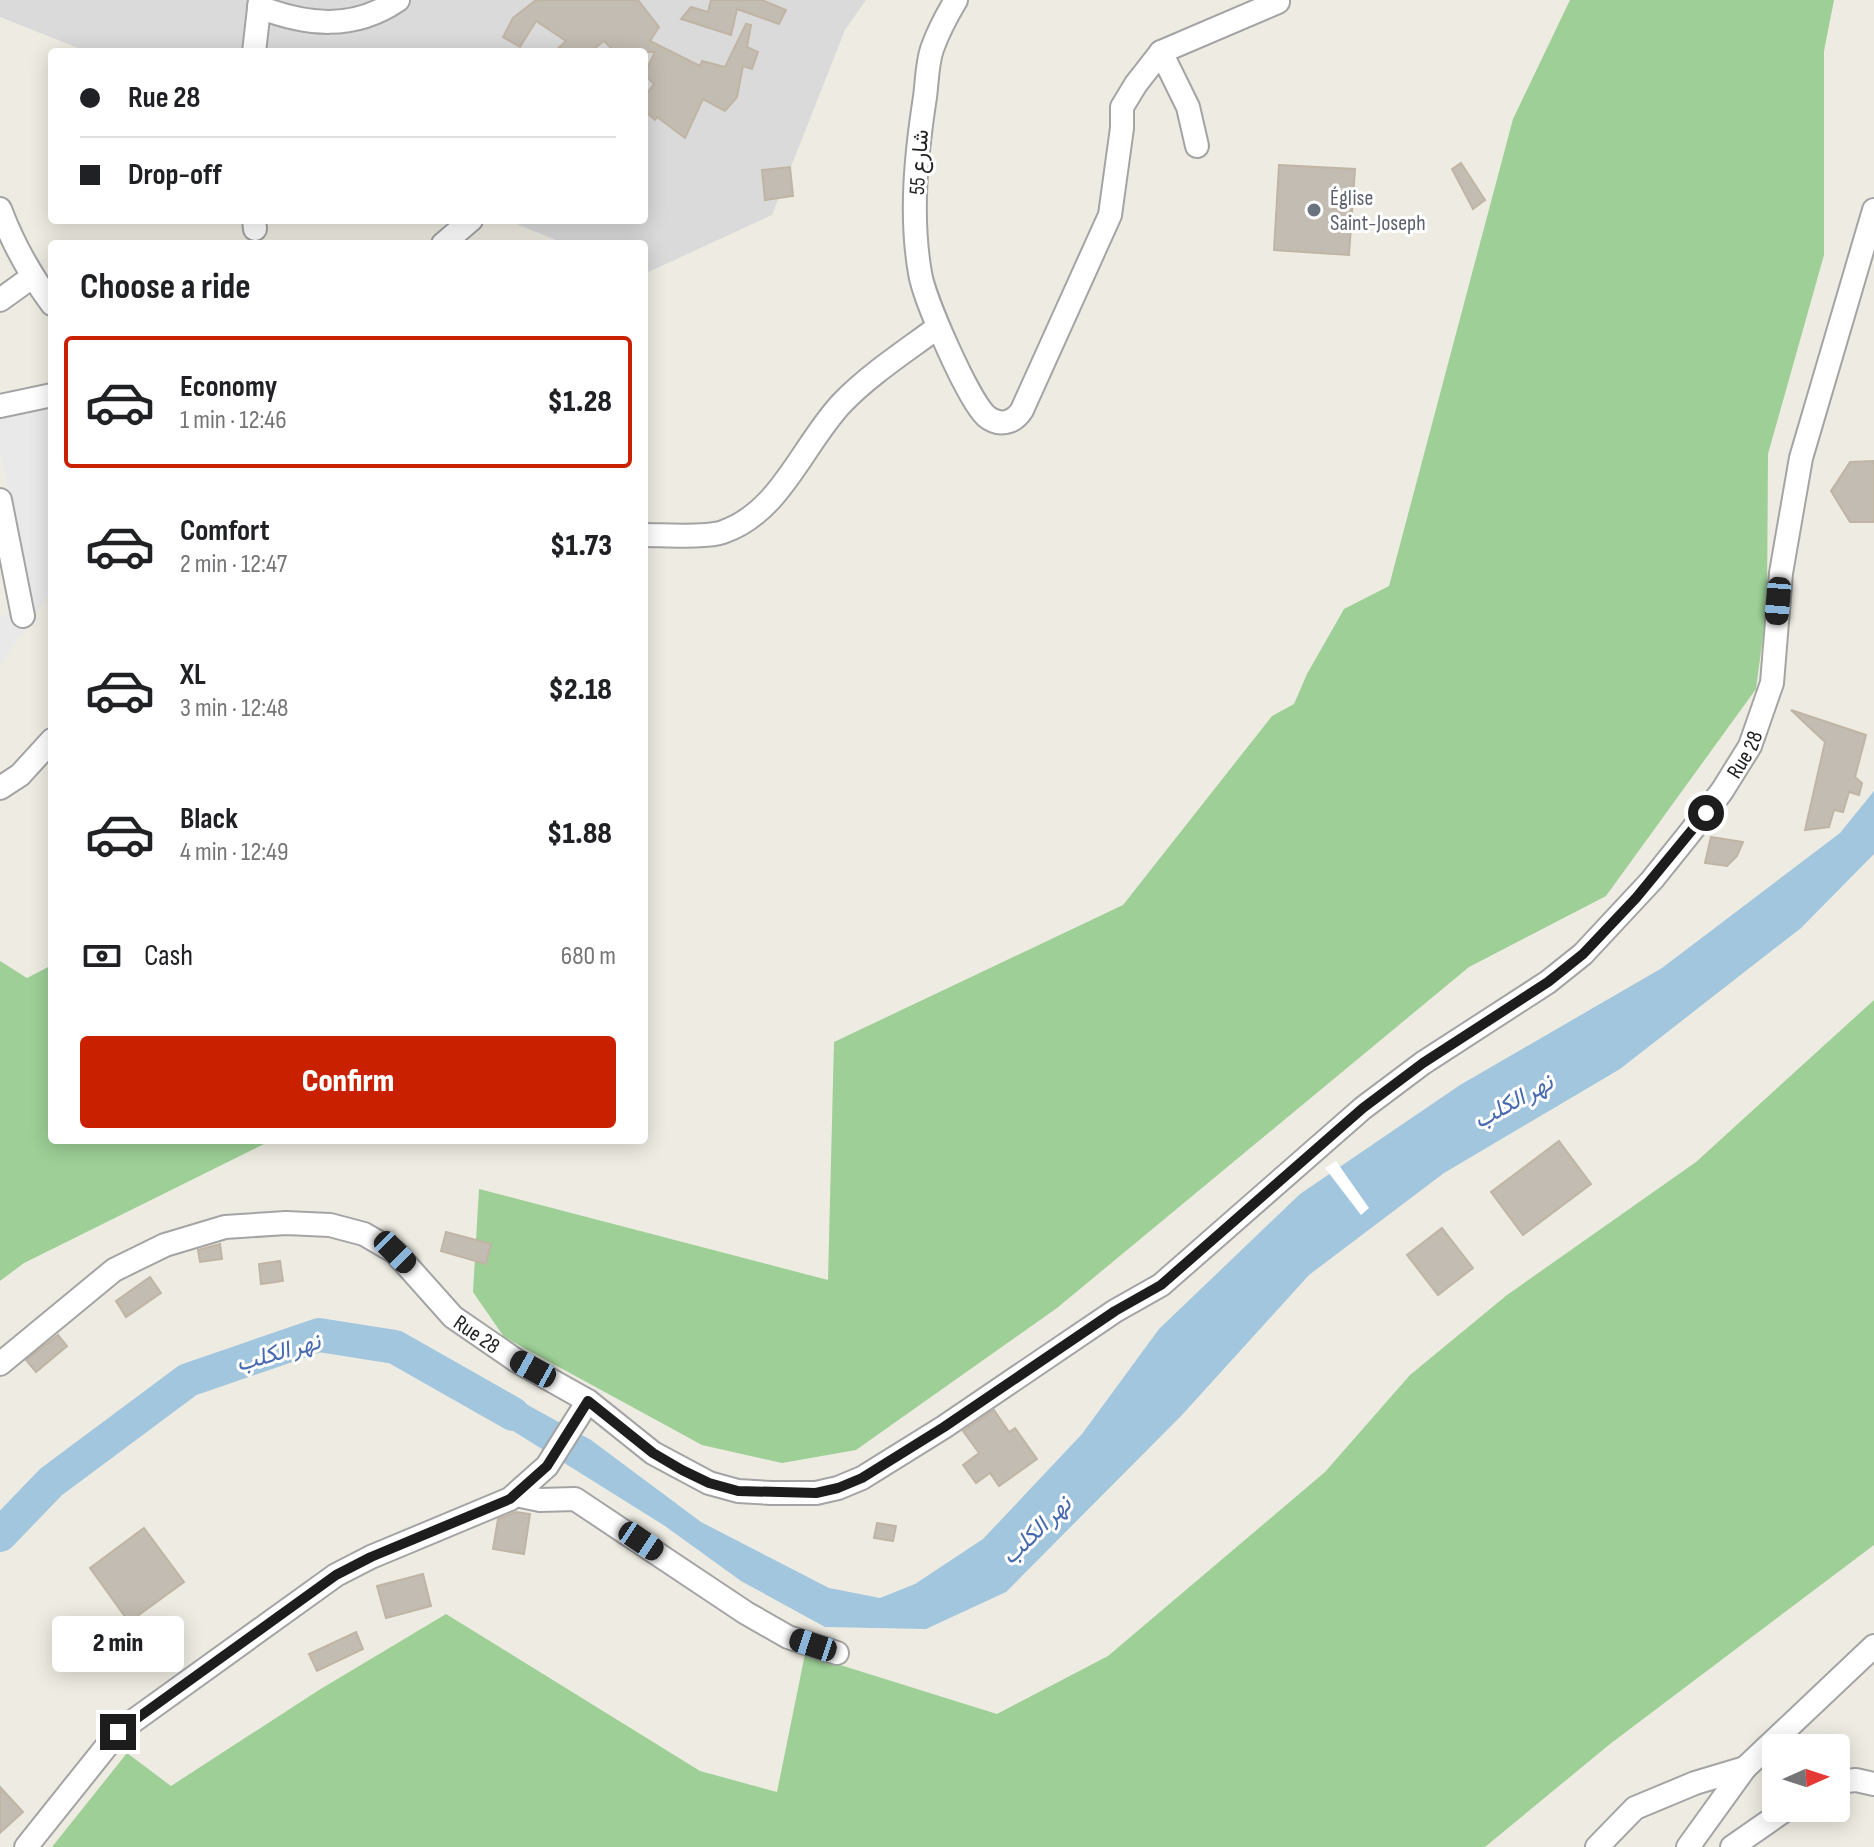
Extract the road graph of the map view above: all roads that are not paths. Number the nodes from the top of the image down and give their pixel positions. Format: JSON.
{"nodes":[{"id":1,"x":398,"y":0,"type":"edge"},
{"id":2,"x":956,"y":0,"type":"edge"},
{"id":3,"x":1278,"y":2,"type":"edge"},
{"id":4,"x":259,"y":3,"type":"edge"},
{"id":5,"x":254,"y":48,"type":"edge"},
{"id":6,"x":1161,"y":52,"type":"junction"},
{"id":7,"x":1197,"y":146,"type":"dead end"},
{"id":8,"x":0,"y":209,"type":"edge"},
{"id":9,"x":1874,"y":210,"type":"edge"},
{"id":10,"x":466,"y":224,"type":"edge"},
{"id":11,"x":448,"y":240,"type":"edge"},
{"id":12,"x":32,"y":277,"type":"junction"},
{"id":13,"x":48,"y":299,"type":"edge"},
{"id":14,"x":0,"y":300,"type":"edge"},
{"id":15,"x":938,"y":327,"type":"junction"},
{"id":16,"x":48,"y":396,"type":"edge"},
{"id":17,"x":0,"y":406,"type":"edge"},
{"id":18,"x":0,"y":500,"type":"edge"},
{"id":19,"x":648,"y":535,"type":"edge"},
{"id":20,"x":23,"y":616,"type":"dead end"},
{"id":21,"x":48,"y":744,"type":"edge"},
{"id":22,"x":0,"y":788,"type":"edge"},
{"id":23,"x":0,"y":1364,"type":"edge"},
{"id":24,"x":588,"y":1401,"type":"junction"},
{"id":25,"x":516,"y":1495,"type":"junction"},
{"id":26,"x":1874,"y":1646,"type":"edge"},
{"id":27,"x":837,"y":1653,"type":"dead end"},
{"id":28,"x":1745,"y":1768,"type":"junction"},
{"id":29,"x":1850,"y":1781,"type":"edge"},
{"id":30,"x":1874,"y":1784,"type":"edge"},
{"id":31,"x":1768,"y":1822,"type":"edge"},
{"id":32,"x":26,"y":1847,"type":"edge"},
{"id":33,"x":1597,"y":1847,"type":"edge"},
{"id":34,"x":1688,"y":1847,"type":"edge"},
{"id":35,"x":1732,"y":1847,"type":"edge"}],
"edges":[{"from":1,"to":4,"type":"street"},
{"from":2,"to":15,"type":"street","name":"شارع 55"},
{"from":3,"to":6,"type":"street"},
{"from":4,"to":5,"type":"street"},
{"from":6,"to":7,"type":"street"},
{"from":6,"to":15,"type":"street","name":"شارع 55"},
{"from":8,"to":12,"type":"street"},
{"from":9,"to":24,"type":"street","name":"Rue 28"},
{"from":10,"to":11,"type":"street"},
{"from":12,"to":13,"type":"street"},
{"from":12,"to":14,"type":"street"},
{"from":15,"to":19,"type":"street"},
{"from":16,"to":17,"type":"street"},
{"from":18,"to":20,"type":"street"},
{"from":21,"to":22,"type":"street"},
{"from":23,"to":24,"type":"street","name":"Rue 28"},
{"from":24,"to":25,"type":"street"},
{"from":25,"to":27,"type":"street"},
{"from":25,"to":32,"type":"street"},
{"from":26,"to":28,"type":"street"},
{"from":28,"to":33,"type":"street"},
{"from":28,"to":34,"type":"street"},
{"from":29,"to":30,"type":"street"},
{"from":31,"to":35,"type":"street"}]}
